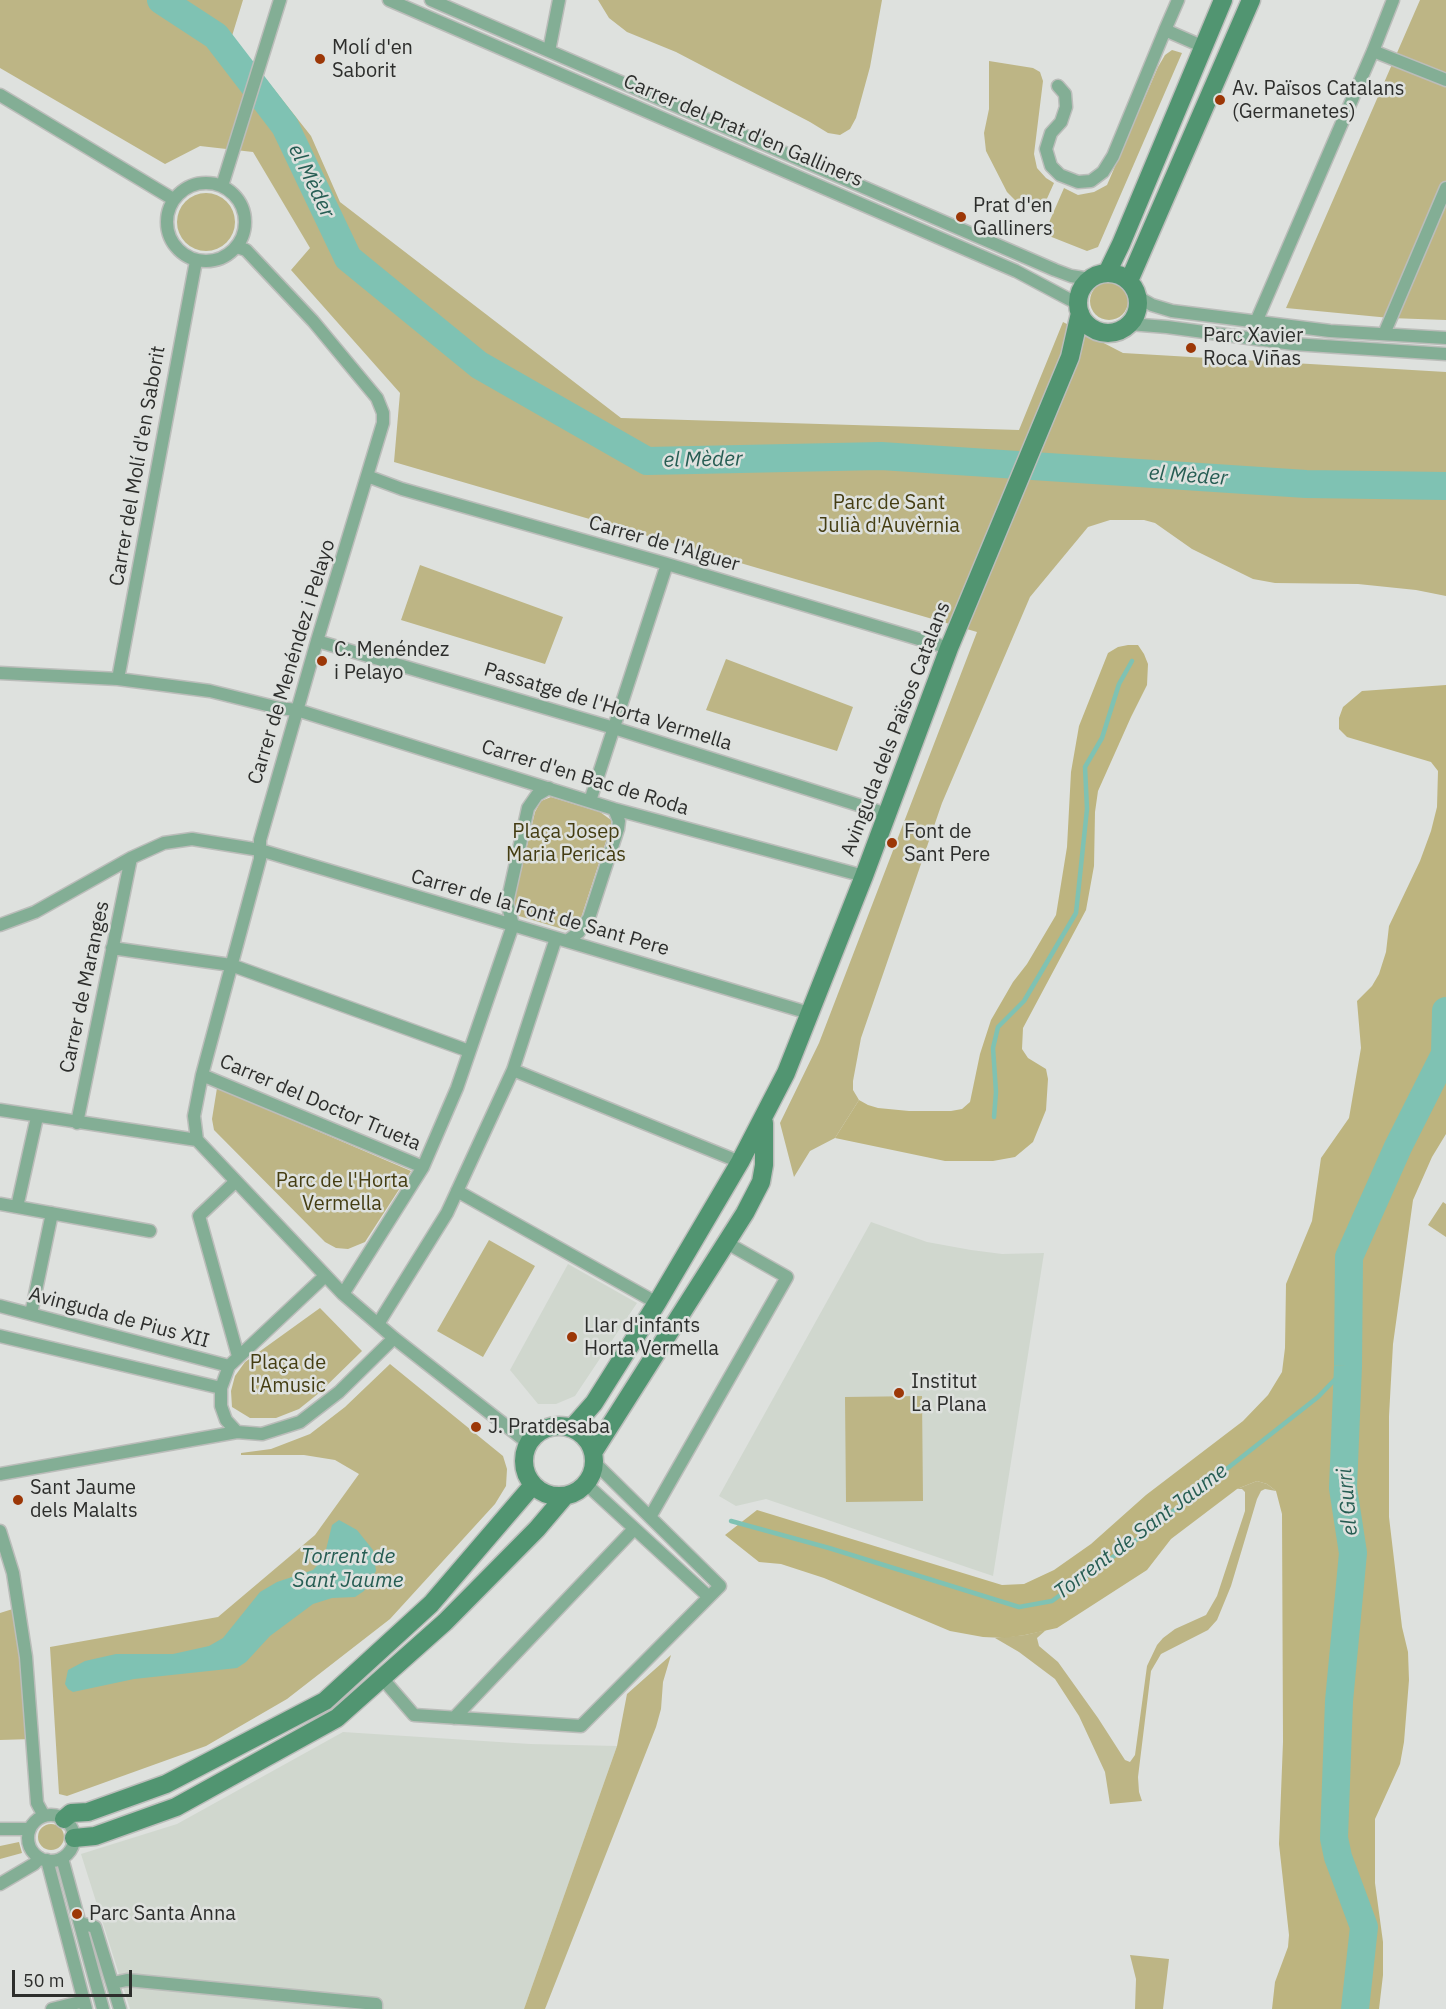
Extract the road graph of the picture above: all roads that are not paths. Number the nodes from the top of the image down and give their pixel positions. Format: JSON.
{"nodes":[{"id":1,"x":280,"y":0,"type":"edge"},
{"id":2,"x":389,"y":0,"type":"edge"},
{"id":3,"x":431,"y":0,"type":"edge"},
{"id":4,"x":560,"y":0,"type":"edge"},
{"id":5,"x":1178,"y":0,"type":"edge"},
{"id":6,"x":1223,"y":0,"type":"edge"},
{"id":7,"x":1251,"y":0,"type":"edge"},
{"id":8,"x":1393,"y":0,"type":"edge"},
{"id":9,"x":1165,"y":30,"type":"junction"},
{"id":10,"x":1204,"y":47,"type":"junction"},
{"id":11,"x":549,"y":51,"type":"junction"},
{"id":12,"x":1373,"y":51,"type":"junction"},
{"id":13,"x":1446,"y":80,"type":"edge"},
{"id":14,"x":1058,"y":86,"type":"dead end"},
{"id":15,"x":1,"y":95,"type":"edge"},
{"id":16,"x":0,"y":109,"type":"edge"},
{"id":17,"x":222,"y":186,"type":"junction"},
{"id":18,"x":1446,"y":188,"type":"edge"},
{"id":19,"x":173,"y":199,"type":"junction"},
{"id":20,"x":237,"y":247,"type":"junction"},
{"id":21,"x":196,"y":261,"type":"junction"},
{"id":22,"x":1098,"y":276,"type":"junction"},
{"id":23,"x":1129,"y":280,"type":"junction"},
{"id":24,"x":1138,"y":297,"type":"junction"},
{"id":25,"x":1079,"y":308,"type":"junction"},
{"id":26,"x":1256,"y":322,"type":"junction"},
{"id":27,"x":1129,"y":324,"type":"junction"},
{"id":28,"x":1102,"y":332,"type":"junction"},
{"id":29,"x":1384,"y":334,"type":"junction"},
{"id":30,"x":1446,"y":338,"type":"edge"},
{"id":31,"x":1446,"y":354,"type":"edge"},
{"id":32,"x":1070,"y":357,"type":"junction"},
{"id":33,"x":367,"y":476,"type":"junction"},
{"id":34,"x":667,"y":564,"type":"junction"},
{"id":35,"x":317,"y":641,"type":"junction"},
{"id":36,"x":950,"y":648,"type":"junction"},
{"id":37,"x":0,"y":673,"type":"edge"},
{"id":38,"x":118,"y":679,"type":"junction"},
{"id":39,"x":297,"y":710,"type":"junction"},
{"id":40,"x":614,"y":728,"type":"junction"},
{"id":41,"x":549,"y":788,"type":"junction"},
{"id":42,"x":590,"y":801,"type":"junction"},
{"id":43,"x":614,"y":810,"type":"junction"},
{"id":44,"x":887,"y":814,"type":"junction"},
{"id":45,"x":260,"y":850,"type":"junction"},
{"id":46,"x":130,"y":858,"type":"junction"},
{"id":47,"x":864,"y":876,"type":"junction"},
{"id":48,"x":0,"y":925,"type":"edge"},
{"id":49,"x":513,"y":925,"type":"junction"},
{"id":50,"x":562,"y":939,"type":"junction"},
{"id":51,"x":112,"y":948,"type":"junction"},
{"id":52,"x":231,"y":966,"type":"junction"},
{"id":53,"x":809,"y":1012,"type":"junction"},
{"id":54,"x":469,"y":1051,"type":"junction"},
{"id":55,"x":513,"y":1070,"type":"junction"},
{"id":56,"x":202,"y":1075,"type":"junction"},
{"id":57,"x":0,"y":1110,"type":"edge"},
{"id":58,"x":37,"y":1117,"type":"junction"},
{"id":59,"x":764,"y":1117,"type":"junction"},
{"id":60,"x":77,"y":1123,"type":"junction"},
{"id":61,"x":197,"y":1140,"type":"junction"},
{"id":62,"x":740,"y":1162,"type":"junction"},
{"id":63,"x":423,"y":1167,"type":"junction"},
{"id":64,"x":236,"y":1181,"type":"junction"},
{"id":65,"x":457,"y":1191,"type":"junction"},
{"id":66,"x":0,"y":1204,"type":"edge"},
{"id":67,"x":17,"y":1207,"type":"junction"},
{"id":68,"x":52,"y":1213,"type":"junction"},
{"id":69,"x":150,"y":1231,"type":"dead end"},
{"id":70,"x":727,"y":1243,"type":"junction"},
{"id":71,"x":325,"y":1276,"type":"junction"},
{"id":72,"x":343,"y":1294,"type":"junction"},
{"id":73,"x":657,"y":1303,"type":"junction"},
{"id":74,"x":0,"y":1306,"type":"edge"},
{"id":75,"x":31,"y":1314,"type":"junction"},
{"id":76,"x":378,"y":1324,"type":"junction"},
{"id":77,"x":0,"y":1335,"type":"edge"},
{"id":78,"x":394,"y":1338,"type":"junction"},
{"id":79,"x":238,"y":1356,"type":"junction"},
{"id":80,"x":229,"y":1366,"type":"junction"},
{"id":81,"x":221,"y":1388,"type":"junction"},
{"id":82,"x":572,"y":1428,"type":"junction"},
{"id":83,"x":237,"y":1432,"type":"junction"},
{"id":84,"x":528,"y":1443,"type":"junction"},
{"id":85,"x":594,"y":1457,"type":"junction"},
{"id":86,"x":0,"y":1474,"type":"edge"},
{"id":87,"x":586,"y":1484,"type":"junction"},
{"id":88,"x":533,"y":1485,"type":"junction"},
{"id":89,"x":565,"y":1496,"type":"junction"},
{"id":90,"x":650,"y":1517,"type":"junction"},
{"id":91,"x":634,"y":1529,"type":"junction"},
{"id":92,"x":0,"y":1531,"type":"edge"},
{"id":93,"x":16,"y":1573,"type":"junction"},
{"id":94,"x":0,"y":1578,"type":"edge"},
{"id":95,"x":709,"y":1597,"type":"junction"},
{"id":96,"x":382,"y":1678,"type":"junction"},
{"id":97,"x":453,"y":1718,"type":"junction"},
{"id":98,"x":44,"y":1816,"type":"junction"},
{"id":99,"x":64,"y":1819,"type":"junction"},
{"id":100,"x":0,"y":1829,"type":"edge"},
{"id":101,"x":30,"y":1829,"type":"junction"},
{"id":102,"x":74,"y":1838,"type":"junction"},
{"id":103,"x":62,"y":1858,"type":"junction"},
{"id":104,"x":43,"y":1859,"type":"junction"},
{"id":105,"x":0,"y":1884,"type":"edge"},
{"id":106,"x":80,"y":1923,"type":"junction"},
{"id":107,"x":113,"y":1983,"type":"junction"},
{"id":108,"x":85,"y":2005,"type":"edge"},
{"id":109,"x":52,"y":2009,"type":"edge"},
{"id":110,"x":103,"y":2009,"type":"edge"},
{"id":111,"x":120,"y":2009,"type":"edge"},
{"id":112,"x":376,"y":2009,"type":"edge"}],
"edges":[{"from":1,"to":17,"type":"street"},
{"from":2,"to":25,"type":"street","name":"Carrer del Prat d'en Galliners"},
{"from":3,"to":11,"type":"street","name":"Carrer del Prat d'en Galliners"},
{"from":4,"to":11,"type":"street"},
{"from":5,"to":9,"type":"street"},
{"from":6,"to":10,"type":"street"},
{"from":7,"to":23,"type":"street"},
{"from":8,"to":12,"type":"street"},
{"from":9,"to":10,"type":"street"},
{"from":9,"to":14,"type":"street"},
{"from":10,"to":22,"type":"street"},
{"from":11,"to":22,"type":"street","name":"Carrer del Prat d'en Galliners"},
{"from":12,"to":13,"type":"street"},
{"from":12,"to":26,"type":"street"},
{"from":15,"to":16,"type":"street"},
{"from":15,"to":19,"type":"street"},
{"from":17,"to":19,"type":"street"},
{"from":17,"to":20,"type":"street"},
{"from":18,"to":29,"type":"street"},
{"from":19,"to":21,"type":"street"},
{"from":20,"to":21,"type":"street"},
{"from":20,"to":33,"type":"street","name":"Carrer de Menéndez i Pelayo"},
{"from":21,"to":38,"type":"street","name":"Carrer del Molí d'en Saborit"},
{"from":22,"to":23,"type":"street"},
{"from":22,"to":25,"type":"street"},
{"from":23,"to":24,"type":"street"},
{"from":24,"to":26,"type":"street"},
{"from":24,"to":27,"type":"street"},
{"from":25,"to":28,"type":"street"},
{"from":25,"to":32,"type":"street","name":"Avinguda dels Països Catalans"},
{"from":26,"to":29,"type":"street"},
{"from":27,"to":28,"type":"street"},
{"from":27,"to":31,"type":"street"},
{"from":28,"to":32,"type":"street","name":"Avinguda dels Països Catalans"},
{"from":29,"to":30,"type":"street"},
{"from":32,"to":36,"type":"street","name":"Avinguda dels Països Catalans"},
{"from":33,"to":34,"type":"street","name":"Carrer de l'Alguer"},
{"from":33,"to":35,"type":"street","name":"Carrer de Menéndez i Pelayo"},
{"from":34,"to":36,"type":"street","name":"Carrer de l'Alguer"},
{"from":34,"to":40,"type":"street"},
{"from":35,"to":39,"type":"street","name":"Carrer de Menéndez i Pelayo"},
{"from":35,"to":40,"type":"street","name":"Passatge de l'Horta Vermella"},
{"from":36,"to":44,"type":"street","name":"Avinguda dels Països Catalans"},
{"from":37,"to":38,"type":"street","name":"Carrer d'en Bac de Roda"},
{"from":38,"to":39,"type":"street","name":"Carrer d'en Bac de Roda"},
{"from":39,"to":41,"type":"street","name":"Carrer d'en Bac de Roda"},
{"from":39,"to":45,"type":"street","name":"Carrer de Menéndez i Pelayo"},
{"from":40,"to":42,"type":"street"},
{"from":40,"to":44,"type":"street","name":"Passatge de l'Horta Vermella"},
{"from":41,"to":42,"type":"street","name":"Carrer d'en Bac de Roda"},
{"from":41,"to":49,"type":"street"},
{"from":42,"to":43,"type":"street","name":"Carrer d'en Bac de Roda"},
{"from":43,"to":47,"type":"street","name":"Carrer d'en Bac de Roda"},
{"from":43,"to":50,"type":"street"},
{"from":44,"to":47,"type":"street","name":"Avinguda dels Països Catalans"},
{"from":45,"to":46,"type":"street","name":"Carrer de la Font de Sant Pere"},
{"from":45,"to":49,"type":"street","name":"Carrer de la Font de Sant Pere"},
{"from":45,"to":52,"type":"street","name":"Carrer de Menéndez i Pelayo"},
{"from":46,"to":48,"type":"street","name":"Carrer de la Font de Sant Pere"},
{"from":46,"to":51,"type":"street","name":"Carrer de Maranges"},
{"from":47,"to":53,"type":"street","name":"Avinguda dels Països Catalans"},
{"from":49,"to":50,"type":"street","name":"Carrer de la Font de Sant Pere"},
{"from":49,"to":54,"type":"street"},
{"from":50,"to":53,"type":"street","name":"Carrer de la Font de Sant Pere"},
{"from":50,"to":55,"type":"street"},
{"from":51,"to":52,"type":"street"},
{"from":51,"to":60,"type":"street","name":"Carrer de Maranges"},
{"from":52,"to":54,"type":"street"},
{"from":52,"to":56,"type":"street","name":"Carrer de Menéndez i Pelayo"},
{"from":53,"to":59,"type":"street","name":"Avinguda dels Països Catalans"},
{"from":54,"to":63,"type":"street"},
{"from":55,"to":62,"type":"street"},
{"from":55,"to":65,"type":"street"},
{"from":56,"to":61,"type":"street","name":"Carrer de Menéndez i Pelayo"},
{"from":56,"to":63,"type":"street","name":"Carrer del Doctor Trueta"},
{"from":57,"to":58,"type":"street"},
{"from":58,"to":60,"type":"street"},
{"from":58,"to":67,"type":"street"},
{"from":59,"to":62,"type":"street","name":"Avinguda dels Països Catalans"},
{"from":59,"to":70,"type":"street","name":"Avinguda dels Països Catalans"},
{"from":60,"to":61,"type":"street"},
{"from":61,"to":64,"type":"street"},
{"from":62,"to":73,"type":"street","name":"Avinguda dels Països Catalans"},
{"from":63,"to":72,"type":"street"},
{"from":64,"to":71,"type":"street"},
{"from":64,"to":79,"type":"street"},
{"from":65,"to":73,"type":"street"},
{"from":65,"to":76,"type":"street"},
{"from":66,"to":67,"type":"street"},
{"from":67,"to":68,"type":"street"},
{"from":68,"to":69,"type":"street"},
{"from":68,"to":75,"type":"street"},
{"from":70,"to":85,"type":"street","name":"Avinguda dels Països Catalans"},
{"from":70,"to":90,"type":"street"},
{"from":71,"to":72,"type":"street"},
{"from":71,"to":79,"type":"street"},
{"from":72,"to":76,"type":"street"},
{"from":73,"to":82,"type":"street","name":"Avinguda dels Països Catalans"},
{"from":74,"to":75,"type":"street","name":"Avinguda de Pius XII"},
{"from":75,"to":80,"type":"street","name":"Avinguda de Pius XII"},
{"from":76,"to":78,"type":"street"},
{"from":77,"to":81,"type":"street"},
{"from":78,"to":83,"type":"street"},
{"from":78,"to":84,"type":"street"},
{"from":79,"to":80,"type":"street"},
{"from":80,"to":81,"type":"street"},
{"from":81,"to":83,"type":"street"},
{"from":82,"to":84,"type":"street"},
{"from":82,"to":85,"type":"street"},
{"from":83,"to":86,"type":"street"},
{"from":84,"to":88,"type":"street"},
{"from":85,"to":87,"type":"street"},
{"from":85,"to":90,"type":"street"},
{"from":87,"to":89,"type":"street"},
{"from":87,"to":91,"type":"street"},
{"from":88,"to":89,"type":"street"},
{"from":88,"to":99,"type":"street"},
{"from":89,"to":96,"type":"street"},
{"from":90,"to":95,"type":"street"},
{"from":91,"to":95,"type":"street"},
{"from":91,"to":97,"type":"street"},
{"from":92,"to":93,"type":"street"},
{"from":93,"to":94,"type":"street"},
{"from":93,"to":98,"type":"street"},
{"from":95,"to":97,"type":"street"},
{"from":96,"to":97,"type":"street"},
{"from":96,"to":102,"type":"street"},
{"from":98,"to":99,"type":"street"},
{"from":98,"to":101,"type":"street"},
{"from":99,"to":102,"type":"street"},
{"from":100,"to":101,"type":"street"},
{"from":101,"to":104,"type":"street"},
{"from":102,"to":103,"type":"street"},
{"from":103,"to":104,"type":"street"},
{"from":103,"to":106,"type":"street"},
{"from":104,"to":105,"type":"street"},
{"from":104,"to":108,"type":"street"},
{"from":106,"to":107,"type":"street"},
{"from":106,"to":110,"type":"street"},
{"from":107,"to":111,"type":"street"},
{"from":107,"to":112,"type":"street"},
{"from":108,"to":109,"type":"street"}]}
